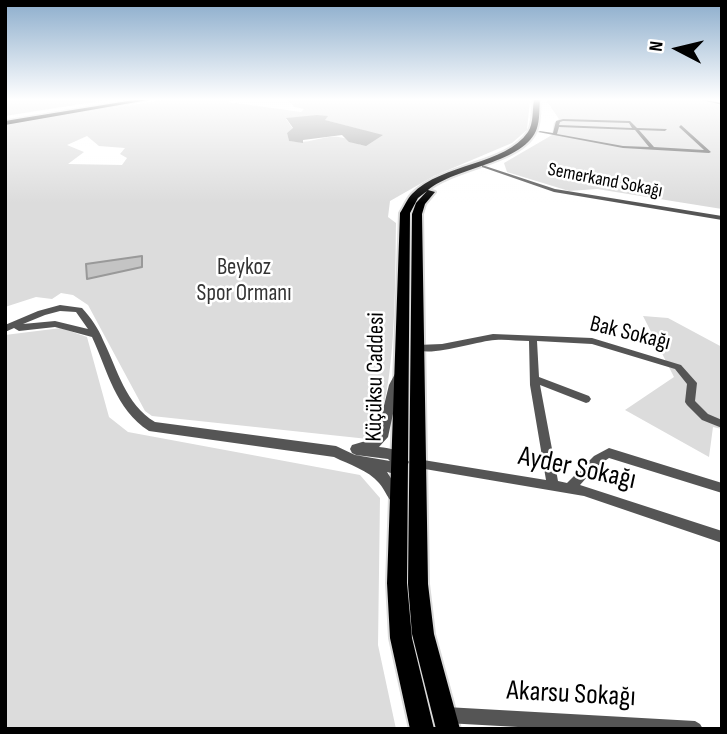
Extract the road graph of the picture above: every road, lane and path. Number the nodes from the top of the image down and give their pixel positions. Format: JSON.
{"nodes":[{"id":1,"x":534,"y":134,"type":"edge"},
{"id":2,"x":550,"y":134,"type":"edge"},
{"id":3,"x":596,"y":134,"type":"edge"},
{"id":4,"x":640,"y":134,"type":"edge"},
{"id":5,"x":690,"y":134,"type":"edge"},
{"id":6,"x":555,"y":135,"type":"joint"},
{"id":7,"x":602,"y":144,"type":"junction"},
{"id":8,"x":653,"y":149,"type":"junction"},
{"id":9,"x":481,"y":165,"type":"junction"},
{"id":10,"x":722,"y":218,"type":"edge"},
{"id":11,"x":69,"y":308,"type":"junction"},
{"id":12,"x":410,"y":311,"type":"junction"},
{"id":13,"x":55,"y":324,"type":"junction"},
{"id":14,"x":5,"y":330,"type":"edge"},
{"id":15,"x":94,"y":334,"type":"junction"},
{"id":16,"x":533,"y":338,"type":"junction"},
{"id":17,"x":417,"y":348,"type":"junction"},
{"id":18,"x":403,"y":369,"type":"junction"},
{"id":19,"x":535,"y":379,"type":"junction"},
{"id":20,"x":586,"y":399,"type":"dead end"},
{"id":21,"x":722,"y":424,"type":"edge"},
{"id":22,"x":355,"y":455,"type":"junction"},
{"id":23,"x":409,"y":463,"type":"junction"},
{"id":24,"x":553,"y":486,"type":"junction"},
{"id":25,"x":722,"y":488,"type":"edge"},
{"id":26,"x":569,"y":489,"type":"junction"},
{"id":27,"x":399,"y":504,"type":"junction"},
{"id":28,"x":722,"y":537,"type":"edge"},
{"id":29,"x":446,"y":722,"type":"edge"},
{"id":30,"x":422,"y":729,"type":"edge"},
{"id":31,"x":695,"y":729,"type":"edge"}],
"edges":[{"from":1,"to":9,"type":"main road","name":"Küçüksu Caddesi"},
{"from":2,"to":6,"type":"street"},
{"from":3,"to":7,"type":"street"},
{"from":4,"to":8,"type":"street"},
{"from":5,"to":8,"type":"street"},
{"from":6,"to":7,"type":"street"},
{"from":7,"to":8,"type":"street"},
{"from":9,"to":10,"type":"street","name":"Semerkand Sokağı"},
{"from":9,"to":12,"type":"main road","name":"Küçüksu Caddesi"},
{"from":11,"to":13,"type":"street"},
{"from":11,"to":14,"type":"street"},
{"from":11,"to":15,"type":"street"},
{"from":12,"to":17,"type":"main road","name":"Küçüksu Caddesi"},
{"from":12,"to":18,"type":"main road","name":"Küçüksu Caddesi"},
{"from":13,"to":14,"type":"street"},
{"from":13,"to":15,"type":"street"},
{"from":15,"to":22,"type":"street"},
{"from":16,"to":17,"type":"street"},
{"from":16,"to":19,"type":"street"},
{"from":16,"to":21,"type":"street","name":"Bak Sokağı"},
{"from":17,"to":23,"type":"main road","name":"Küçüksu Caddesi"},
{"from":18,"to":22,"type":"street"},
{"from":18,"to":23,"type":"main road","name":"Küçüksu Caddesi"},
{"from":19,"to":20,"type":"street"},
{"from":19,"to":24,"type":"street"},
{"from":22,"to":23,"type":"street"},
{"from":22,"to":27,"type":"street"},
{"from":23,"to":24,"type":"street","name":"Ayder Sokağı"},
{"from":23,"to":27,"type":"main road","name":"Küçüksu Caddesi"},
{"from":23,"to":29,"type":"main road","name":"Küçüksu Caddesi"},
{"from":24,"to":26,"type":"street","name":"Ayder Sokağı"},
{"from":25,"to":26,"type":"street"},
{"from":26,"to":28,"type":"street","name":"Ayder Sokağı"},
{"from":27,"to":30,"type":"main road","name":"Küçüksu Caddesi"},
{"from":29,"to":31,"type":"street","name":"Akarsu Sokağı"}]}
